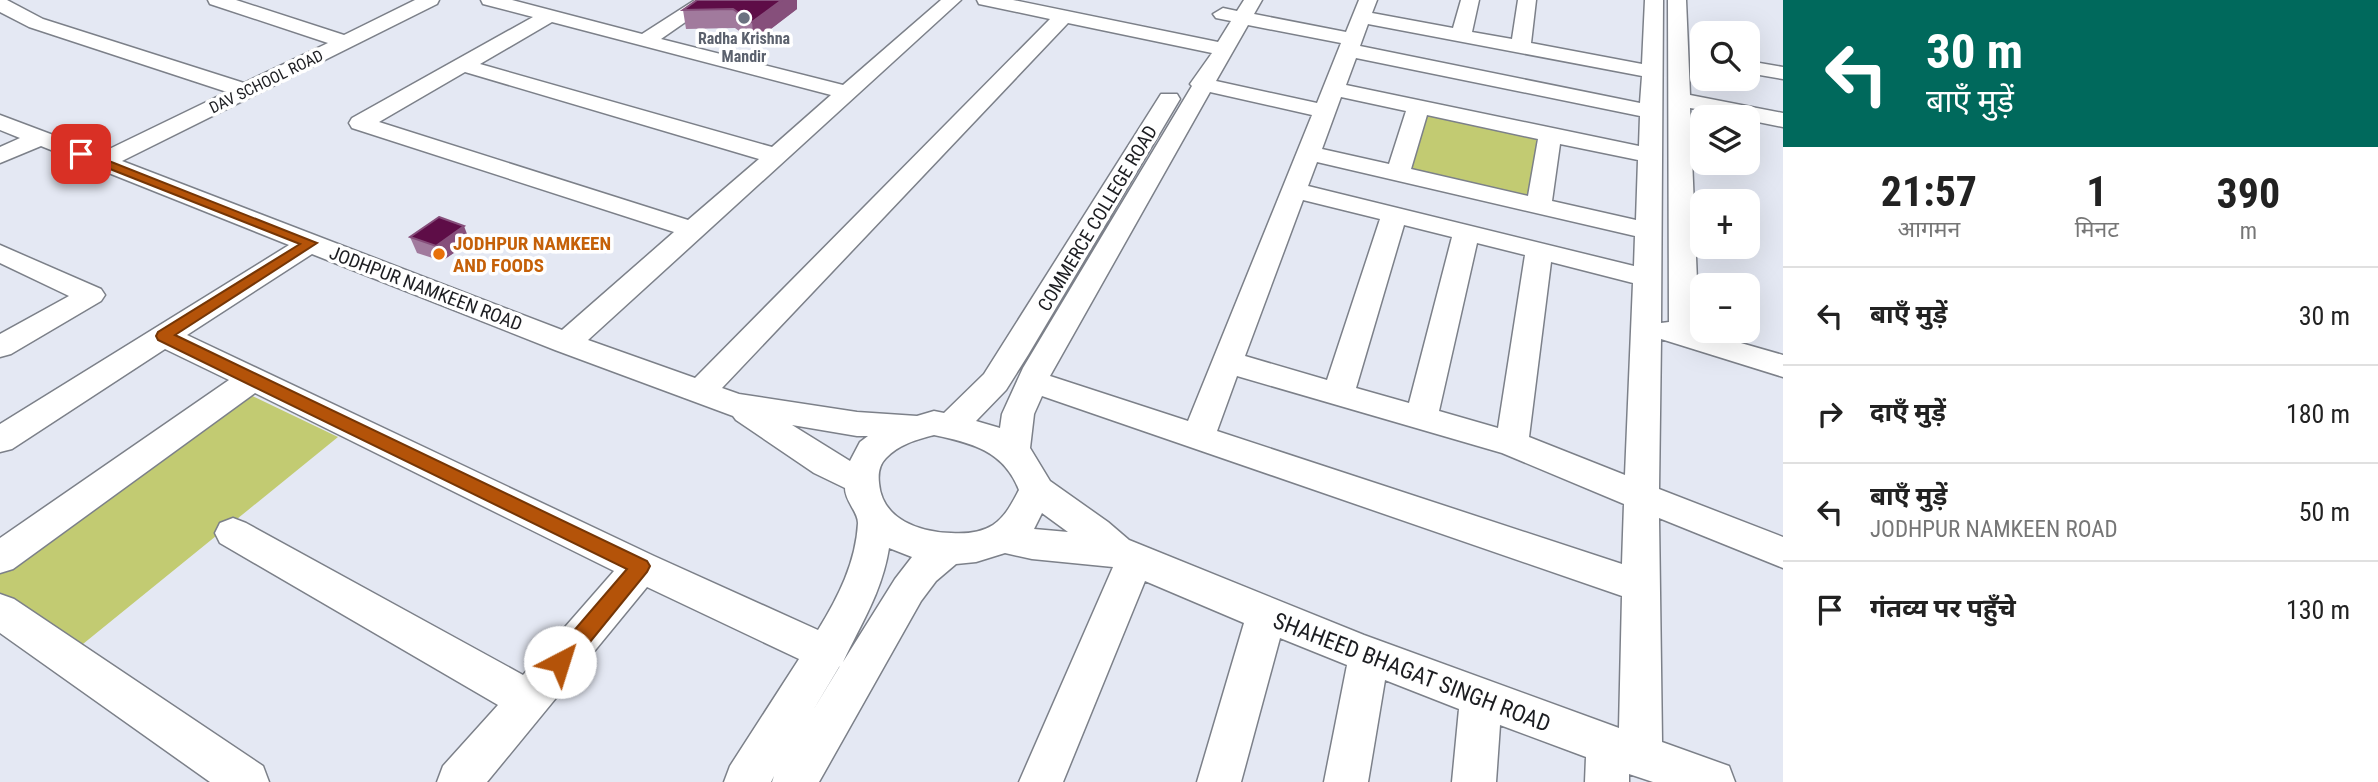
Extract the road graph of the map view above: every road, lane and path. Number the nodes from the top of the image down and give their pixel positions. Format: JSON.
{"nodes":[{"id":1,"x":217,"y":0,"type":"edge"},
{"id":2,"x":290,"y":0,"type":"edge"},
{"id":3,"x":430,"y":0,"type":"edge"},
{"id":4,"x":490,"y":0,"type":"edge"},
{"id":5,"x":708,"y":0,"type":"edge"},
{"id":6,"x":952,"y":0,"type":"edge"},
{"id":7,"x":986,"y":0,"type":"edge"},
{"id":8,"x":1470,"y":0,"type":"edge"},
{"id":9,"x":1527,"y":0,"type":"edge"},
{"id":10,"x":1654,"y":0,"type":"edge"},
{"id":11,"x":1677,"y":0,"type":"edge"},
{"id":12,"x":0,"y":4,"type":"edge"},
{"id":13,"x":1237,"y":8,"type":"edge"},
{"id":14,"x":259,"y":14,"type":"junction"},
{"id":15,"x":551,"y":15,"type":"junction"},
{"id":16,"x":1064,"y":16,"type":"junction"},
{"id":17,"x":1357,"y":27,"type":"edge"},
{"id":18,"x":1461,"y":36,"type":"junction"},
{"id":19,"x":647,"y":39,"type":"junction"},
{"id":20,"x":346,"y":42,"type":"junction"},
{"id":21,"x":1212,"y":46,"type":"junction"},
{"id":22,"x":1521,"y":46,"type":"junction"},
{"id":23,"x":1661,"y":58,"type":"junction"},
{"id":24,"x":1690,"y":58,"type":"edge"},
{"id":25,"x":463,"y":65,"type":"junction"},
{"id":26,"x":1760,"y":68,"type":"edge"},
{"id":27,"x":1783,"y":73,"type":"edge"},
{"id":28,"x":1201,"y":84,"type":"junction"},
{"id":29,"x":246,"y":91,"type":"junction"},
{"id":30,"x":847,"y":93,"type":"junction"},
{"id":31,"x":1329,"y":100,"type":"junction"},
{"id":32,"x":1665,"y":105,"type":"junction"},
{"id":33,"x":1419,"y":107,"type":"junction"},
{"id":34,"x":1783,"y":120,"type":"edge"},
{"id":35,"x":0,"y":122,"type":"edge"},
{"id":36,"x":1550,"y":135,"type":"junction"},
{"id":37,"x":40,"y":138,"type":"junction"},
{"id":38,"x":1308,"y":153,"type":"junction"},
{"id":39,"x":0,"y":156,"type":"edge"},
{"id":40,"x":776,"y":156,"type":"junction"},
{"id":41,"x":1651,"y":156,"type":"junction"},
{"id":42,"x":101,"y":162,"type":"junction"},
{"id":43,"x":1398,"y":173,"type":"junction"},
{"id":44,"x":1294,"y":190,"type":"junction"},
{"id":45,"x":1539,"y":206,"type":"junction"},
{"id":46,"x":1395,"y":214,"type":"junction"},
{"id":47,"x":693,"y":230,"type":"junction"},
{"id":48,"x":1650,"y":231,"type":"junction"},
{"id":49,"x":1466,"y":232,"type":"junction"},
{"id":50,"x":310,"y":243,"type":"junction"},
{"id":51,"x":1539,"y":250,"type":"junction"},
{"id":52,"x":0,"y":253,"type":"edge"},
{"id":53,"x":30,"y":267,"type":"junction"},
{"id":54,"x":1649,"y":278,"type":"junction"},
{"id":55,"x":0,"y":283,"type":"edge"},
{"id":56,"x":1648,"y":326,"type":"junction"},
{"id":57,"x":164,"y":336,"type":"junction"},
{"id":58,"x":1684,"y":337,"type":"junction"},
{"id":59,"x":566,"y":343,"type":"junction"},
{"id":60,"x":0,"y":347,"type":"edge"},
{"id":61,"x":1227,"y":362,"type":"junction"},
{"id":62,"x":1783,"y":366,"type":"edge"},
{"id":63,"x":253,"y":379,"type":"junction"},
{"id":64,"x":1031,"y":381,"type":"junction"},
{"id":65,"x":700,"y":392,"type":"junction"},
{"id":66,"x":1339,"y":392,"type":"junction"},
{"id":67,"x":736,"y":405,"type":"junction"},
{"id":68,"x":1422,"y":416,"type":"junction"},
{"id":69,"x":912,"y":426,"type":"junction"},
{"id":70,"x":951,"y":426,"type":"junction"},
{"id":71,"x":1198,"y":437,"type":"junction"},
{"id":72,"x":0,"y":440,"type":"edge"},
{"id":73,"x":1512,"y":444,"type":"junction"},
{"id":74,"x":1013,"y":450,"type":"junction"},
{"id":75,"x":859,"y":480,"type":"junction"},
{"id":76,"x":1036,"y":490,"type":"junction"},
{"id":77,"x":1642,"y":496,"type":"junction"},
{"id":78,"x":876,"y":521,"type":"junction"},
{"id":79,"x":233,"y":533,"type":"dead end"},
{"id":80,"x":1002,"y":538,"type":"junction"},
{"id":81,"x":945,"y":551,"type":"junction"},
{"id":82,"x":1783,"y":553,"type":"edge"},
{"id":83,"x":1125,"y":556,"type":"junction"},
{"id":84,"x":0,"y":558,"type":"edge"},
{"id":85,"x":641,"y":566,"type":"junction"},
{"id":86,"x":1643,"y":587,"type":"junction"},
{"id":87,"x":0,"y":611,"type":"edge"},
{"id":88,"x":1266,"y":616,"type":"junction"},
{"id":89,"x":827,"y":653,"type":"junction"},
{"id":90,"x":1369,"y":656,"type":"junction"},
{"id":91,"x":528,"y":700,"type":"junction"},
{"id":92,"x":1482,"y":700,"type":"junction"},
{"id":93,"x":1618,"y":761,"type":"edge"},
{"id":94,"x":247,"y":782,"type":"edge"},
{"id":95,"x":459,"y":782,"type":"edge"},
{"id":96,"x":746,"y":782,"type":"edge"},
{"id":97,"x":794,"y":782,"type":"edge"},
{"id":98,"x":1041,"y":782,"type":"edge"},
{"id":99,"x":1219,"y":782,"type":"edge"},
{"id":100,"x":1346,"y":782,"type":"edge"},
{"id":101,"x":1474,"y":782,"type":"edge"},
{"id":102,"x":1713,"y":782,"type":"edge"}],
"edges":[{"from":1,"to":14,"type":"street"},
{"from":2,"to":14,"type":"street"},
{"from":3,"to":20,"type":"street","name":"DAV SCHOOL ROAD"},
{"from":4,"to":15,"type":"street"},
{"from":5,"to":19,"type":"street"},
{"from":6,"to":30,"type":"street"},
{"from":7,"to":16,"type":"street"},
{"from":8,"to":18,"type":"street"},
{"from":9,"to":22,"type":"street"},
{"from":10,"to":23,"type":"street"},
{"from":11,"to":23,"type":"street"},
{"from":12,"to":29,"type":"street"},
{"from":13,"to":17,"type":"street"},
{"from":13,"to":21,"type":"street"},
{"from":14,"to":20,"type":"street"},
{"from":15,"to":19,"type":"street"},
{"from":15,"to":25,"type":"street"},
{"from":16,"to":21,"type":"street"},
{"from":16,"to":65,"type":"street"},
{"from":17,"to":18,"type":"street"},
{"from":17,"to":31,"type":"street"},
{"from":17,"to":32,"type":"street"},
{"from":18,"to":22,"type":"street"},
{"from":19,"to":30,"type":"street"},
{"from":20,"to":29,"type":"street","name":"DAV SCHOOL ROAD"},
{"from":21,"to":28,"type":"street"},
{"from":21,"to":70,"type":"street","name":"COMMERCE COLLEGE ROAD"},
{"from":22,"to":23,"type":"street"},
{"from":23,"to":24,"type":"street"},
{"from":23,"to":32,"type":"street"},
{"from":25,"to":40,"type":"street"},
{"from":25,"to":47,"type":"street"},
{"from":26,"to":27,"type":"street"},
{"from":28,"to":31,"type":"street"},
{"from":28,"to":64,"type":"street"},
{"from":29,"to":42,"type":"street","name":"DAV SCHOOL ROAD"},
{"from":30,"to":40,"type":"street"},
{"from":31,"to":33,"type":"street"},
{"from":31,"to":38,"type":"street"},
{"from":32,"to":34,"type":"street"},
{"from":32,"to":41,"type":"street"},
{"from":32,"to":58,"type":"street"},
{"from":33,"to":36,"type":"street"},
{"from":33,"to":43,"type":"street"},
{"from":35,"to":37,"type":"street","name":"JODHPUR NAMKEEN ROAD"},
{"from":36,"to":41,"type":"street"},
{"from":36,"to":45,"type":"street"},
{"from":37,"to":39,"type":"street"},
{"from":37,"to":42,"type":"street","name":"JODHPUR NAMKEEN ROAD"},
{"from":38,"to":43,"type":"street"},
{"from":38,"to":44,"type":"street"},
{"from":40,"to":47,"type":"street"},
{"from":41,"to":48,"type":"street"},
{"from":42,"to":50,"type":"street","name":"JODHPUR NAMKEEN ROAD"},
{"from":43,"to":45,"type":"street"},
{"from":44,"to":46,"type":"street"},
{"from":44,"to":61,"type":"street"},
{"from":45,"to":48,"type":"street"},
{"from":46,"to":49,"type":"street"},
{"from":46,"to":66,"type":"street"},
{"from":47,"to":59,"type":"street"},
{"from":48,"to":54,"type":"street"},
{"from":49,"to":51,"type":"street"},
{"from":49,"to":68,"type":"street"},
{"from":50,"to":57,"type":"street"},
{"from":50,"to":59,"type":"street","name":"JODHPUR NAMKEEN ROAD"},
{"from":51,"to":54,"type":"street"},
{"from":51,"to":73,"type":"street"},
{"from":52,"to":53,"type":"street"},
{"from":53,"to":55,"type":"street"},
{"from":53,"to":60,"type":"street"},
{"from":54,"to":56,"type":"street"},
{"from":56,"to":58,"type":"street"},
{"from":56,"to":77,"type":"street"},
{"from":57,"to":63,"type":"street"},
{"from":57,"to":72,"type":"street"},
{"from":58,"to":62,"type":"street"},
{"from":59,"to":65,"type":"street","name":"JODHPUR NAMKEEN ROAD"},
{"from":61,"to":66,"type":"street"},
{"from":61,"to":71,"type":"street"},
{"from":63,"to":84,"type":"street"},
{"from":63,"to":85,"type":"street"},
{"from":64,"to":71,"type":"street"},
{"from":64,"to":74,"type":"street"},
{"from":65,"to":67,"type":"street","name":"JODHPUR NAMKEEN ROAD"},
{"from":66,"to":68,"type":"street"},
{"from":67,"to":69,"type":"street"},
{"from":67,"to":75,"type":"street"},
{"from":68,"to":73,"type":"street"},
{"from":69,"to":70,"type":"street"},
{"from":69,"to":75,"type":"street"},
{"from":70,"to":74,"type":"street"},
{"from":71,"to":86,"type":"street"},
{"from":73,"to":77,"type":"street"},
{"from":74,"to":76,"type":"street"},
{"from":75,"to":78,"type":"street"},
{"from":76,"to":80,"type":"street"},
{"from":76,"to":83,"type":"street"},
{"from":77,"to":82,"type":"street"},
{"from":77,"to":86,"type":"street"},
{"from":78,"to":81,"type":"street"},
{"from":78,"to":89,"type":"street"},
{"from":79,"to":91,"type":"street"},
{"from":80,"to":81,"type":"street"},
{"from":80,"to":83,"type":"street"},
{"from":81,"to":97,"type":"street"},
{"from":83,"to":88,"type":"street","name":"SHAHEED BHAGAT SINGH ROAD"},
{"from":83,"to":98,"type":"street"},
{"from":85,"to":89,"type":"street"},
{"from":85,"to":91,"type":"street"},
{"from":86,"to":93,"type":"street"},
{"from":87,"to":94,"type":"street"},
{"from":88,"to":90,"type":"street","name":"SHAHEED BHAGAT SINGH ROAD"},
{"from":88,"to":99,"type":"street"},
{"from":89,"to":96,"type":"street"},
{"from":90,"to":92,"type":"street","name":"SHAHEED BHAGAT SINGH ROAD"},
{"from":90,"to":100,"type":"street"},
{"from":91,"to":95,"type":"street"},
{"from":92,"to":93,"type":"street","name":"SHAHEED BHAGAT SINGH ROAD"},
{"from":92,"to":101,"type":"street"},
{"from":93,"to":102,"type":"street","name":"SHAHEED BHAGAT SINGH ROAD"}]}
